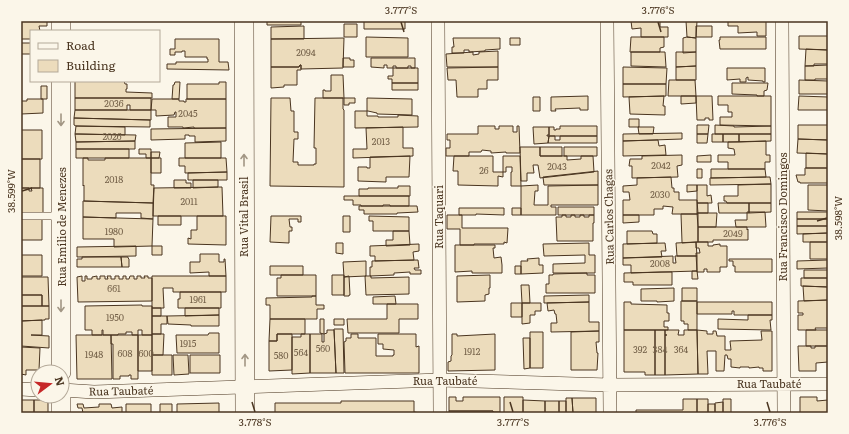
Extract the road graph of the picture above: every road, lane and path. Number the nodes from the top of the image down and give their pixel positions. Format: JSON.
{"nodes":[{"id":1,"x":244,"y":21,"type":"edge"},
{"id":2,"x":438,"y":21,"type":"edge"},
{"id":3,"x":607,"y":21,"type":"edge"},
{"id":4,"x":782,"y":21,"type":"edge"},
{"id":5,"x":61,"y":82,"type":"edge"},
{"id":6,"x":21,"y":216,"type":"edge"},
{"id":7,"x":62,"y":216,"type":"junction"},
{"id":8,"x":61,"y":364,"type":"edge"},
{"id":9,"x":440,"y":380,"type":"junction"},
{"id":10,"x":784,"y":384,"type":"junction"},
{"id":11,"x":828,"y":384,"type":"edge"},
{"id":12,"x":610,"y":385,"type":"junction"},
{"id":13,"x":245,"y":388,"type":"junction"},
{"id":14,"x":70,"y":390,"type":"edge"},
{"id":15,"x":245,"y":413,"type":"edge"},
{"id":16,"x":440,"y":413,"type":"edge"},
{"id":17,"x":610,"y":413,"type":"edge"},
{"id":18,"x":784,"y":413,"type":"edge"}],
"edges":[{"from":13,"to":1,"type":"street","name":"Rua Vital Brasil","one_way":true},
{"from":2,"to":9,"type":"street","name":"Rua Taquari"},
{"from":3,"to":12,"type":"street","name":"Rua Carlos Chagas"},
{"from":4,"to":10,"type":"street","name":"Rua Francisco Domingos"},
{"from":5,"to":7,"type":"street","name":"Rua Emílio de Menezes","one_way":true},
{"from":6,"to":7,"type":"lane"},
{"from":7,"to":8,"type":"street","name":"Rua Emílio de Menezes","one_way":true},
{"from":9,"to":12,"type":"street","name":"Rua Taubaté"},
{"from":9,"to":13,"type":"street","name":"Rua Taubaté"},
{"from":9,"to":16,"type":"street","name":"Rua Taquari"},
{"from":10,"to":11,"type":"street","name":"Rua Taubaté"},
{"from":10,"to":12,"type":"street","name":"Rua Taubaté"},
{"from":10,"to":18,"type":"street","name":"Rua Francisco Domingos"},
{"from":12,"to":17,"type":"street","name":"Rua Carlos Chagas"},
{"from":13,"to":14,"type":"street","name":"Rua Taubaté"},
{"from":13,"to":15,"type":"street","name":"Rua Vital Brasil"}]}
